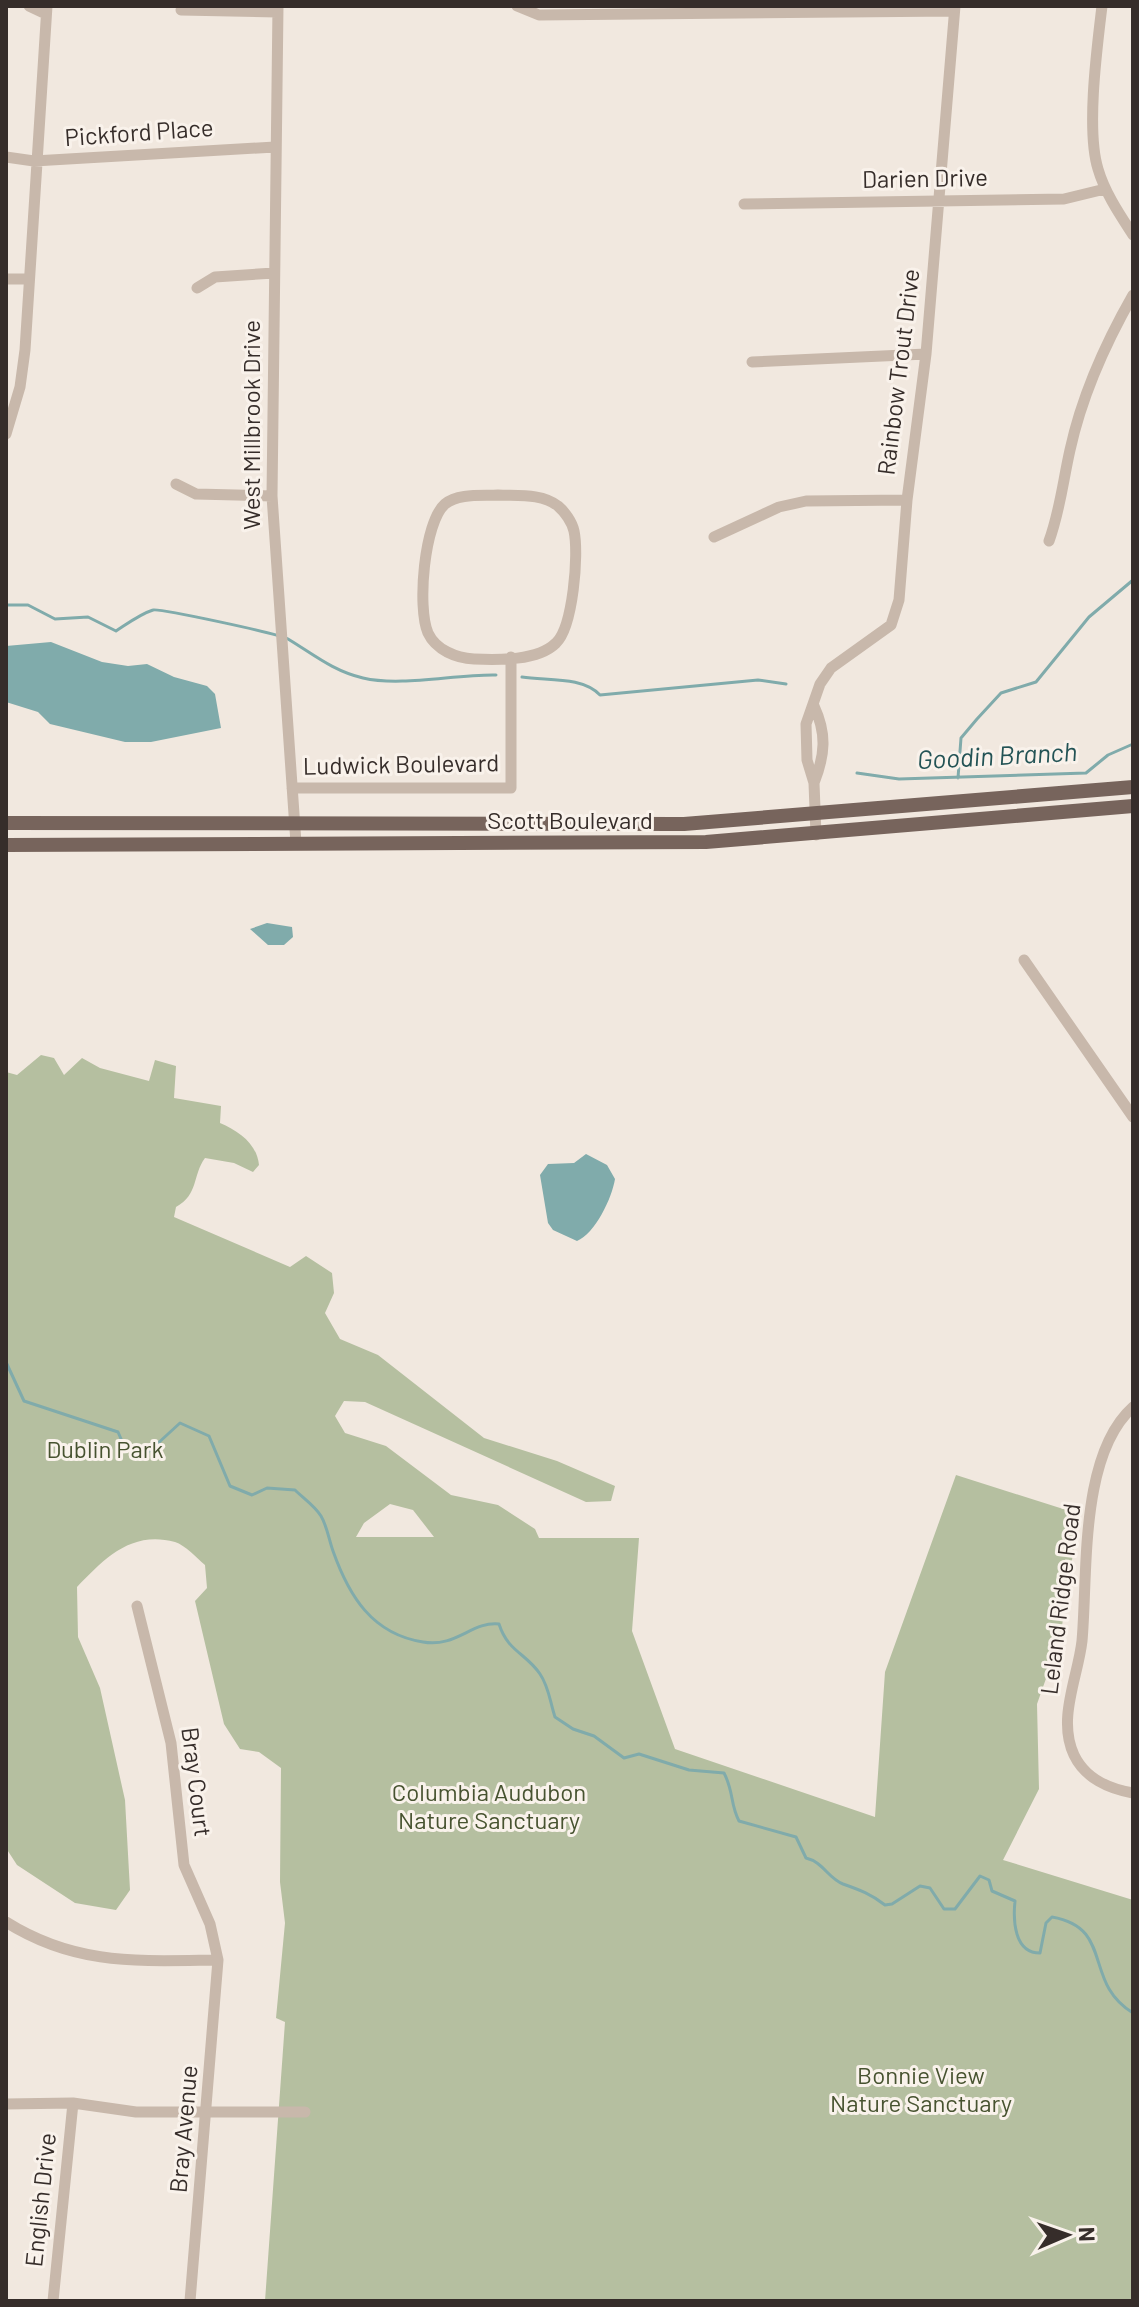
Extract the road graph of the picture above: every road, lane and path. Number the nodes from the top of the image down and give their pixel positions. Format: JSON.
{"nodes":[{"id":1,"x":29,"y":6,"type":"edge"},
{"id":2,"x":517,"y":6,"type":"edge"},
{"id":3,"x":1102,"y":6,"type":"edge"},
{"id":4,"x":278,"y":9,"type":"edge"},
{"id":5,"x":955,"y":9,"type":"edge"},
{"id":6,"x":47,"y":10,"type":"edge"},
{"id":7,"x":181,"y":10,"type":"dead end"},
{"id":8,"x":665,"y":10,"type":"edge"},
{"id":9,"x":809,"y":10,"type":"edge"},
{"id":10,"x":275,"y":147,"type":"junction"},
{"id":11,"x":6,"y":157,"type":"edge"},
{"id":12,"x":34,"y":161,"type":"junction"},
{"id":13,"x":1105,"y":189,"type":"junction"},
{"id":14,"x":940,"y":200,"type":"junction"},
{"id":15,"x":744,"y":204,"type":"dead end"},
{"id":16,"x":1133,"y":235,"type":"edge"},
{"id":17,"x":274,"y":273,"type":"junction"},
{"id":18,"x":6,"y":279,"type":"edge"},
{"id":19,"x":27,"y":279,"type":"junction"},
{"id":20,"x":197,"y":288,"type":"dead end"},
{"id":21,"x":1133,"y":295,"type":"edge"},
{"id":22,"x":926,"y":354,"type":"junction"},
{"id":23,"x":752,"y":362,"type":"dead end"},
{"id":24,"x":6,"y":434,"type":"edge"},
{"id":25,"x":176,"y":484,"type":"dead end"},
{"id":26,"x":272,"y":496,"type":"junction"},
{"id":27,"x":907,"y":500,"type":"junction"},
{"id":28,"x":714,"y":537,"type":"dead end"},
{"id":29,"x":1049,"y":541,"type":"dead end"},
{"id":30,"x":511,"y":657,"type":"junction"},
{"id":31,"x":814,"y":706,"type":"junction"},
{"id":32,"x":814,"y":783,"type":"junction"},
{"id":33,"x":1133,"y":787,"type":"edge"},
{"id":34,"x":292,"y":788,"type":"junction"},
{"id":35,"x":1133,"y":806,"type":"edge"},
{"id":36,"x":814,"y":814,"type":"junction"},
{"id":37,"x":6,"y":823,"type":"edge"},
{"id":38,"x":295,"y":823,"type":"junction"},
{"id":39,"x":816,"y":835,"type":"junction"},
{"id":40,"x":296,"y":843,"type":"junction"},
{"id":41,"x":6,"y":845,"type":"edge"},
{"id":42,"x":1024,"y":960,"type":"dead end"},
{"id":43,"x":1133,"y":1117,"type":"edge"},
{"id":44,"x":1133,"y":1407,"type":"edge"},
{"id":45,"x":137,"y":1606,"type":"dead end"},
{"id":46,"x":1133,"y":1793,"type":"edge"},
{"id":47,"x":6,"y":1922,"type":"edge"},
{"id":48,"x":218,"y":1960,"type":"junction"},
{"id":49,"x":73,"y":2103,"type":"junction"},
{"id":50,"x":6,"y":2104,"type":"edge"},
{"id":51,"x":208,"y":2112,"type":"junction"},
{"id":52,"x":305,"y":2112,"type":"dead end"},
{"id":53,"x":53,"y":2301,"type":"edge"},
{"id":54,"x":190,"y":2301,"type":"edge"}],
"edges":[{"from":1,"to":6,"type":"street"},
{"from":2,"to":8,"type":"street"},
{"from":3,"to":13,"type":"street"},
{"from":4,"to":7,"type":"street"},
{"from":4,"to":10,"type":"street","name":"West Millbrook Drive"},
{"from":5,"to":9,"type":"street"},
{"from":5,"to":14,"type":"street","name":"Rainbow Trout Drive"},
{"from":6,"to":12,"type":"street"},
{"from":8,"to":9,"type":"street"},
{"from":10,"to":12,"type":"street","name":"Pickford Place"},
{"from":10,"to":17,"type":"street","name":"West Millbrook Drive"},
{"from":11,"to":12,"type":"street","name":"Pickford Place"},
{"from":12,"to":19,"type":"street"},
{"from":13,"to":14,"type":"street","name":"Darien Drive"},
{"from":13,"to":16,"type":"street"},
{"from":14,"to":15,"type":"street","name":"Darien Drive"},
{"from":14,"to":22,"type":"street","name":"Rainbow Trout Drive"},
{"from":17,"to":20,"type":"street"},
{"from":17,"to":26,"type":"street","name":"West Millbrook Drive"},
{"from":18,"to":19,"type":"street"},
{"from":19,"to":24,"type":"street"},
{"from":21,"to":29,"type":"street"},
{"from":22,"to":23,"type":"street"},
{"from":22,"to":27,"type":"street","name":"Rainbow Trout Drive"},
{"from":25,"to":26,"type":"street"},
{"from":26,"to":34,"type":"street","name":"West Millbrook Drive"},
{"from":27,"to":28,"type":"street"},
{"from":27,"to":31,"type":"street","name":"Rainbow Trout Drive"},
{"from":30,"to":30,"type":"street"},
{"from":30,"to":34,"type":"street","name":"Ludwick Boulevard"},
{"from":31,"to":32,"type":"street","name":"Rainbow Trout Drive"},
{"from":31,"to":32,"type":"street","name":"Rainbow Trout Drive"},
{"from":32,"to":36,"type":"street","name":"Rainbow Trout Drive"},
{"from":33,"to":36,"type":"main road","name":"Scott Boulevard"},
{"from":34,"to":38,"type":"street","name":"West Millbrook Drive"},
{"from":35,"to":39,"type":"main road","name":"Scott Boulevard"},
{"from":36,"to":38,"type":"main road","name":"Scott Boulevard"},
{"from":36,"to":39,"type":"street","name":"Rainbow Trout Drive"},
{"from":37,"to":38,"type":"main road","name":"Scott Boulevard"},
{"from":38,"to":40,"type":"street","name":"West Millbrook Drive"},
{"from":39,"to":40,"type":"main road","name":"Scott Boulevard"},
{"from":40,"to":41,"type":"main road","name":"Scott Boulevard"},
{"from":42,"to":43,"type":"street"},
{"from":44,"to":46,"type":"street","name":"Leland Ridge Road"},
{"from":45,"to":48,"type":"street","name":"Bray Court"},
{"from":47,"to":48,"type":"street"},
{"from":48,"to":51,"type":"street","name":"Bray Avenue"},
{"from":49,"to":50,"type":"street"},
{"from":49,"to":51,"type":"street"},
{"from":49,"to":53,"type":"street","name":"English Drive"},
{"from":51,"to":52,"type":"street"},
{"from":51,"to":54,"type":"street","name":"Bray Avenue"}]}
